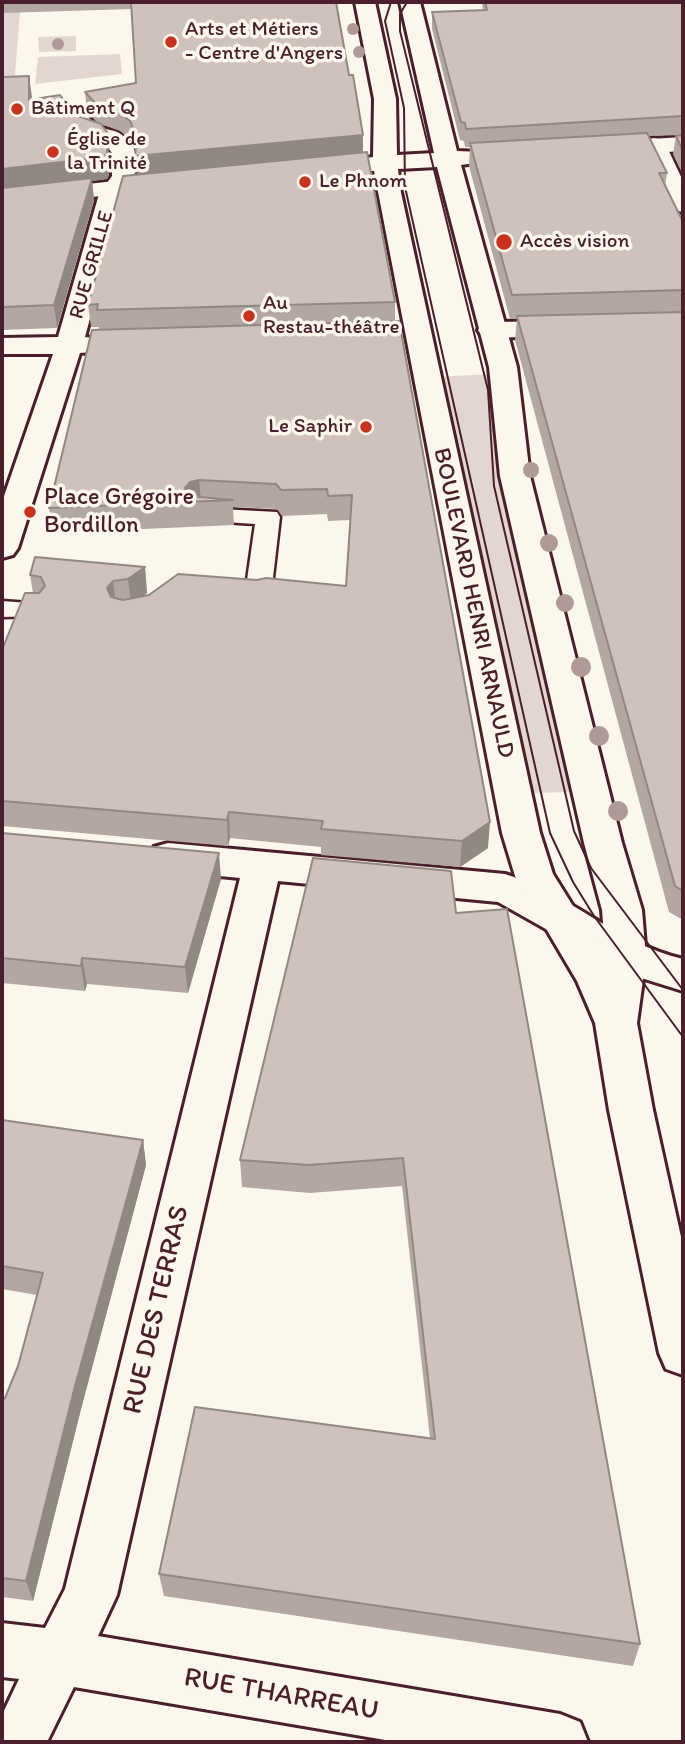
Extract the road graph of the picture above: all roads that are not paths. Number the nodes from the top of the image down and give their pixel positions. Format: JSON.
{"nodes":[{"id":1,"x":365,"y":2,"type":"edge"},
{"id":2,"x":417,"y":12,"type":"edge"},
{"id":3,"x":75,"y":114,"type":"edge"},
{"id":4,"x":683,"y":144,"type":"edge"},
{"id":5,"x":654,"y":145,"type":"junction"},
{"id":6,"x":574,"y":150,"type":"edge"},
{"id":7,"x":502,"y":155,"type":"edge"},
{"id":8,"x":448,"y":159,"type":"junction"},
{"id":9,"x":384,"y":164,"type":"junction"},
{"id":10,"x":337,"y":167,"type":"edge"},
{"id":11,"x":200,"y":179,"type":"edge"},
{"id":12,"x":117,"y":186,"type":"junction"},
{"id":13,"x":2,"y":201,"type":"edge"},
{"id":14,"x":683,"y":205,"type":"edge"},
{"id":15,"x":593,"y":328,"type":"edge"},
{"id":16,"x":492,"y":330,"type":"junction"},
{"id":17,"x":111,"y":344,"type":"edge"},
{"id":18,"x":2,"y":346,"type":"edge"},
{"id":19,"x":69,"y":346,"type":"junction"},
{"id":20,"x":201,"y":515,"type":"edge"},
{"id":21,"x":2,"y":548,"type":"edge"},
{"id":22,"x":216,"y":592,"type":"edge"},
{"id":23,"x":2,"y":608,"type":"edge"},
{"id":24,"x":34,"y":610,"type":"edge"},
{"id":25,"x":139,"y":854,"type":"edge"},
{"id":26,"x":262,"y":866,"type":"junction"},
{"id":27,"x":561,"y":917,"type":"junction"},
{"id":28,"x":625,"y":958,"type":"junction"},
{"id":29,"x":683,"y":975,"type":"edge"},
{"id":30,"x":616,"y":1023,"type":"junction"},
{"id":31,"x":683,"y":1353,"type":"edge"},
{"id":32,"x":2,"y":1650,"type":"edge"},
{"id":33,"x":61,"y":1657,"type":"junction"},
{"id":34,"x":19,"y":1742,"type":"edge"},
{"id":35,"x":560,"y":1742,"type":"edge"}],
"edges":[{"from":1,"to":9,"type":"street","name":"BOULEVARD HENRI ARNAULD"},
{"from":2,"to":8,"type":"street","name":"BOULEVARD HENRI ARNAULD"},
{"from":3,"to":12,"type":"street","name":"RUE GRILLE"},
{"from":4,"to":5,"type":"street"},
{"from":5,"to":6,"type":"street"},
{"from":5,"to":14,"type":"street"},
{"from":7,"to":8,"type":"street"},
{"from":8,"to":9,"type":"street"},
{"from":8,"to":16,"type":"street","name":"BOULEVARD HENRI ARNAULD"},
{"from":9,"to":10,"type":"street"},
{"from":9,"to":27,"type":"street","name":"BOULEVARD HENRI ARNAULD"},
{"from":11,"to":12,"type":"street"},
{"from":12,"to":13,"type":"street"},
{"from":12,"to":19,"type":"street","name":"RUE GRILLE"},
{"from":15,"to":16,"type":"street"},
{"from":16,"to":28,"type":"street","name":"BOULEVARD HENRI ARNAULD"},
{"from":17,"to":19,"type":"street"},
{"from":18,"to":19,"type":"street"},
{"from":19,"to":21,"type":"street"},
{"from":20,"to":22,"type":"lane"},
{"from":23,"to":24,"type":"lane"},
{"from":25,"to":26,"type":"street"},
{"from":26,"to":27,"type":"street"},
{"from":26,"to":33,"type":"street","name":"RUE DES TERRAS"},
{"from":27,"to":28,"type":"street"},
{"from":27,"to":30,"type":"street","name":"BOULEVARD HENRI ARNAULD"},
{"from":28,"to":29,"type":"street"},
{"from":28,"to":30,"type":"street","name":"BOULEVARD HENRI ARNAULD"},
{"from":30,"to":31,"type":"street","name":"BOULEVARD HENRI ARNAULD"},
{"from":32,"to":33,"type":"street","name":"RUE THARREAU"},
{"from":33,"to":34,"type":"street","name":"RUE DES TERRAS"},
{"from":33,"to":35,"type":"street","name":"RUE THARREAU"}]}
